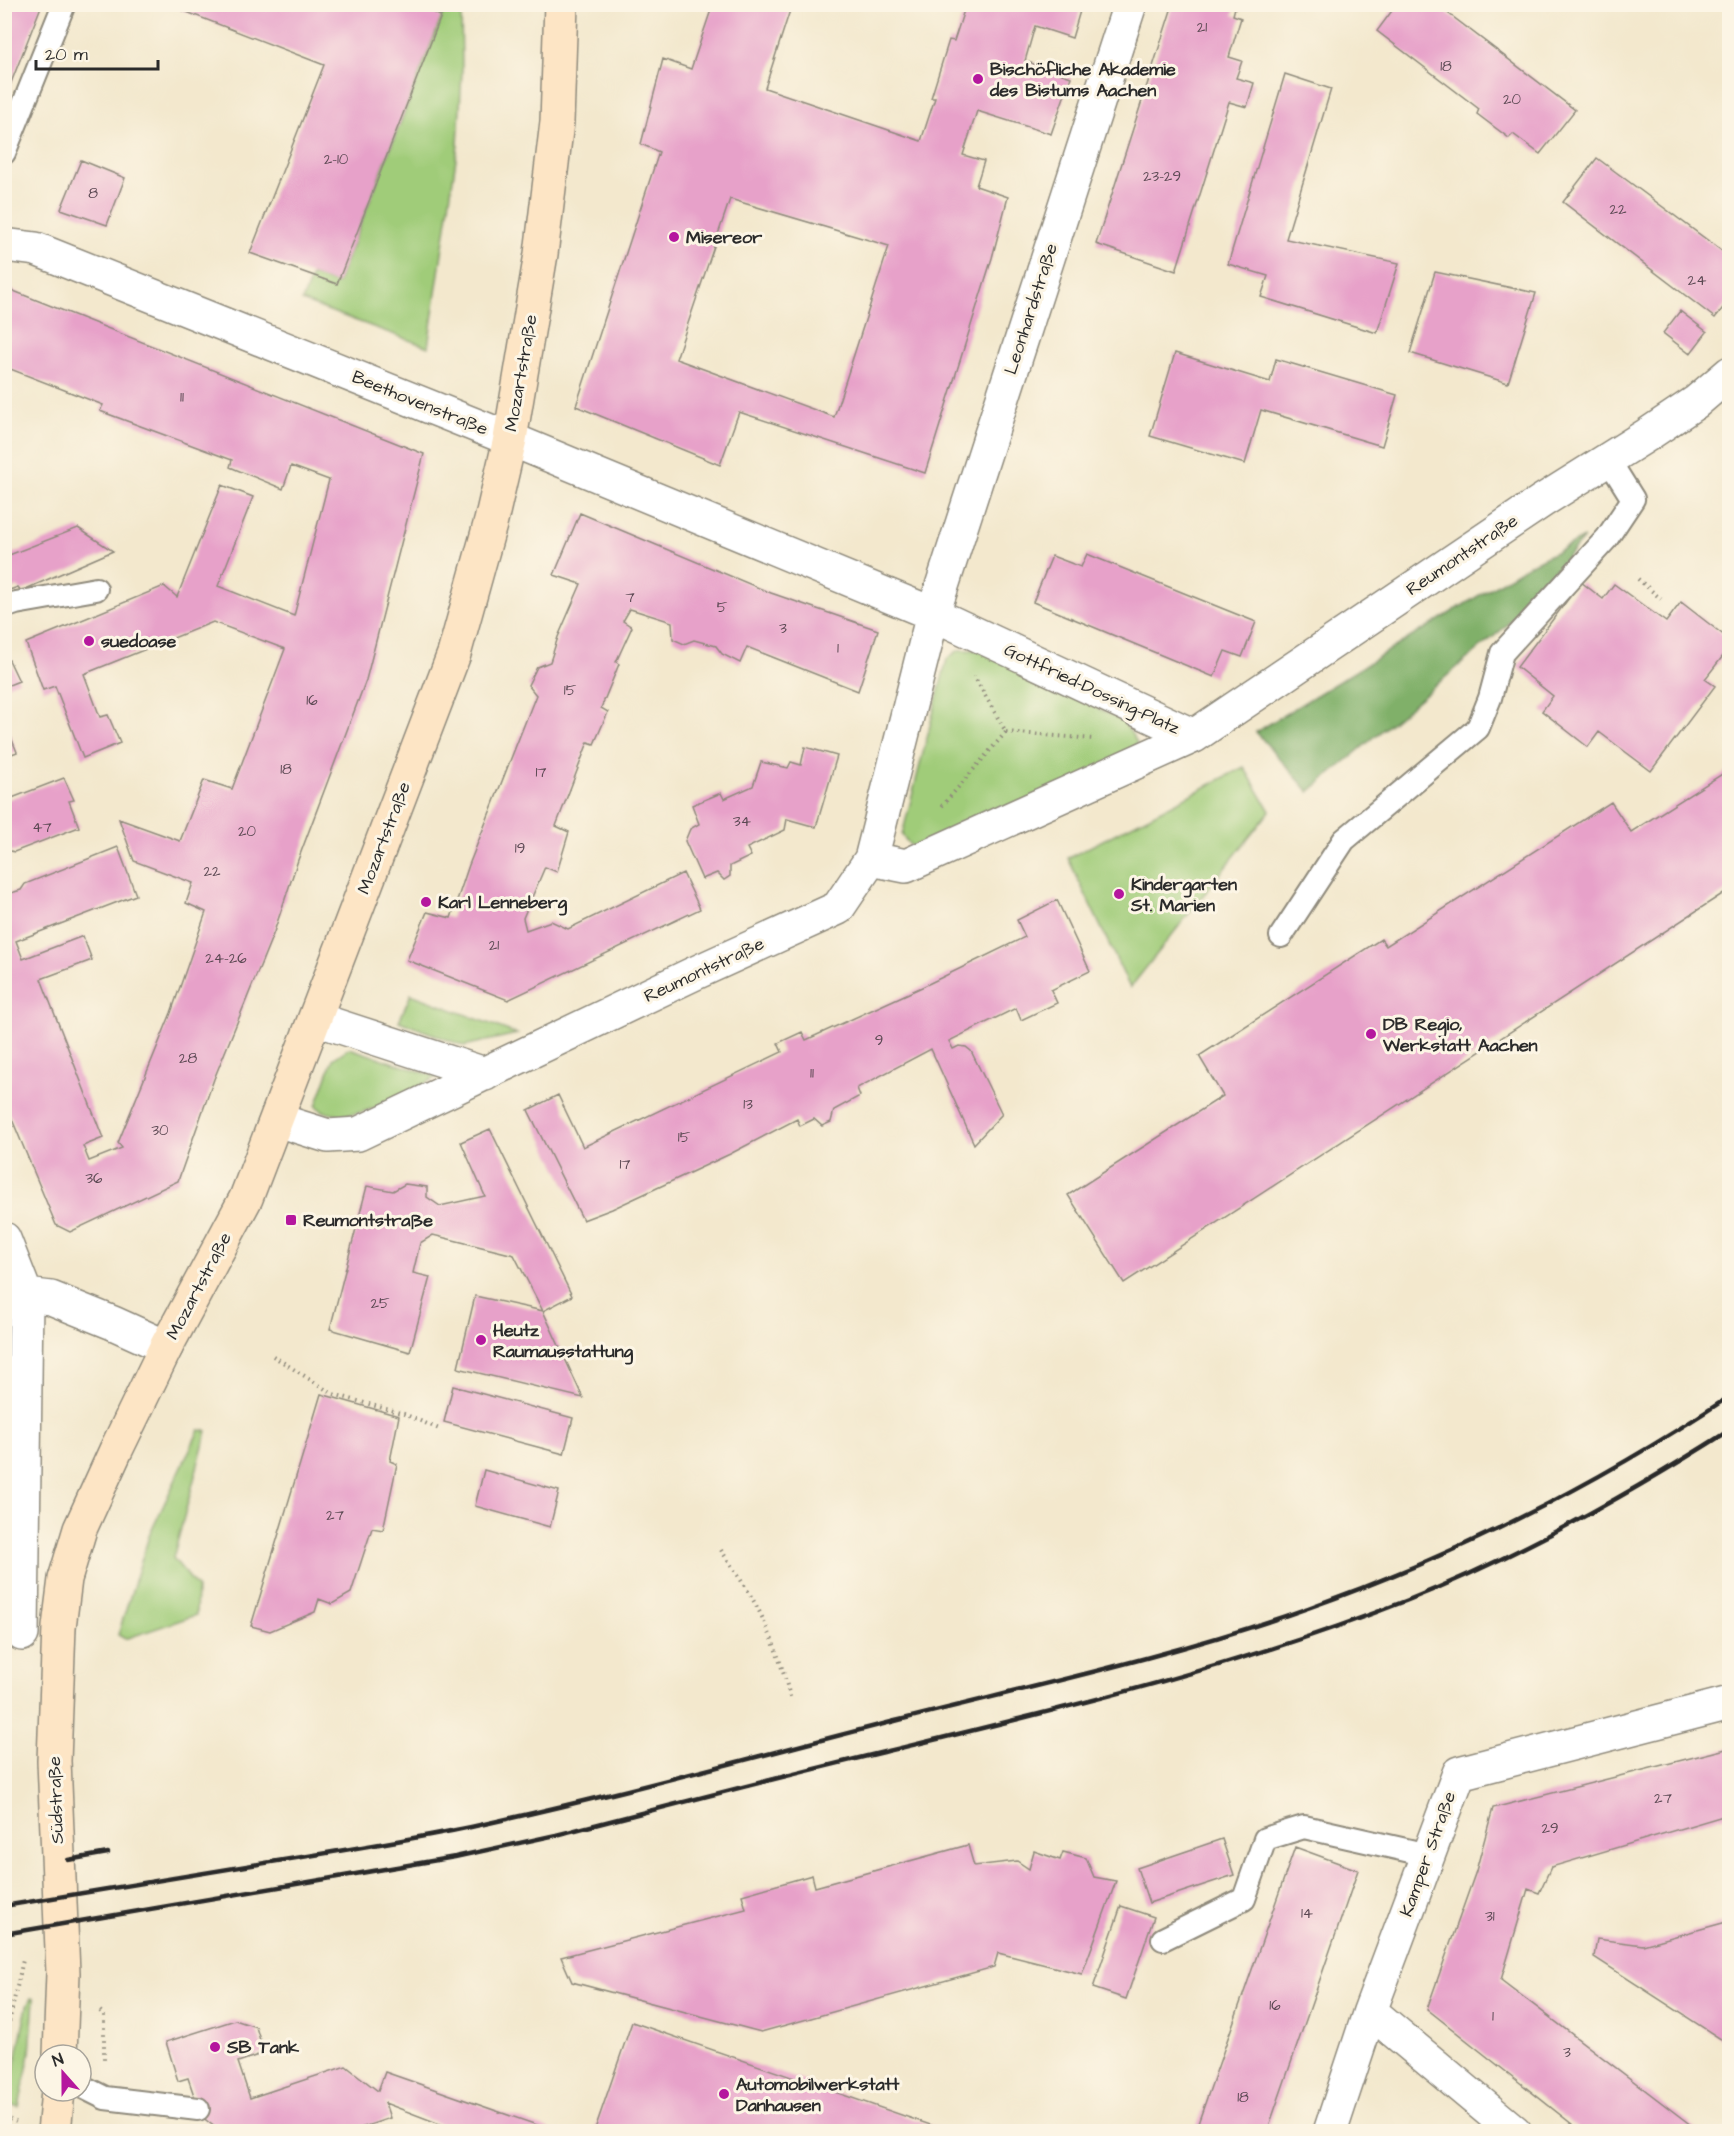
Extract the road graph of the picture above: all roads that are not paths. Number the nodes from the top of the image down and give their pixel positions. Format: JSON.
{"nodes":[{"id":1,"x":64,"y":4,"type":"edge"},
{"id":2,"x":561,"y":4,"type":"edge"},
{"id":3,"x":1130,"y":4,"type":"edge"},
{"id":4,"x":4,"y":153,"type":"edge"},
{"id":5,"x":4,"y":245,"type":"edge"},
{"id":6,"x":1730,"y":373,"type":"edge"},
{"id":7,"x":510,"y":439,"type":"junction"},
{"id":8,"x":1608,"y":459,"type":"junction"},
{"id":9,"x":96,"y":588,"type":"dead end"},
{"id":10,"x":4,"y":608,"type":"edge"},
{"id":11,"x":933,"y":614,"type":"junction"},
{"id":12,"x":1194,"y":736,"type":"junction"},
{"id":13,"x":871,"y":859,"type":"junction"},
{"id":14,"x":1281,"y":936,"type":"dead end"},
{"id":15,"x":315,"y":1019,"type":"junction"},
{"id":16,"x":485,"y":1074,"type":"junction"},
{"id":17,"x":277,"y":1120,"type":"junction"},
{"id":18,"x":4,"y":1239,"type":"edge"},
{"id":19,"x":15,"y":1298,"type":"edge"},
{"id":20,"x":166,"y":1347,"type":"junction"},
{"id":21,"x":59,"y":1627,"type":"joint"},
{"id":22,"x":22,"y":1634,"type":"dead end"},
{"id":23,"x":1730,"y":1703,"type":"edge"},
{"id":24,"x":1428,"y":1855,"type":"junction"},
{"id":25,"x":1163,"y":1939,"type":"dead end"},
{"id":26,"x":1371,"y":2011,"type":"junction"},
{"id":27,"x":60,"y":2043,"type":"edge"},
{"id":28,"x":93,"y":2092,"type":"edge"},
{"id":29,"x":57,"y":2103,"type":"edge"},
{"id":30,"x":198,"y":2109,"type":"dead end"},
{"id":31,"x":54,"y":2132,"type":"edge"},
{"id":32,"x":1330,"y":2132,"type":"edge"},
{"id":33,"x":1515,"y":2132,"type":"edge"}],
"edges":[{"from":1,"to":4,"type":"lane"},
{"from":2,"to":7,"type":"main road","name":"Mozartstraße"},
{"from":3,"to":11,"type":"street","name":"Leonhardstraße"},
{"from":5,"to":7,"type":"street","name":"Beethovenstraße"},
{"from":6,"to":8,"type":"street","name":"Reumontstraße"},
{"from":7,"to":11,"type":"street","name":"Beethovenstraße"},
{"from":7,"to":15,"type":"main road","name":"Mozartstraße"},
{"from":8,"to":12,"type":"street","name":"Reumontstraße"},
{"from":8,"to":14,"type":"lane"},
{"from":9,"to":10,"type":"lane"},
{"from":11,"to":12,"type":"street","name":"Gottfried-Dossing-Platz"},
{"from":11,"to":13,"type":"street"},
{"from":12,"to":13,"type":"street","name":"Gottfried-Dossing-Platz"},
{"from":13,"to":16,"type":"street","name":"Reumontstraße"},
{"from":15,"to":16,"type":"street"},
{"from":15,"to":17,"type":"main road","name":"Mozartstraße"},
{"from":16,"to":17,"type":"street","name":"Reumontstraße"},
{"from":17,"to":20,"type":"main road","name":"Mozartstraße"},
{"from":18,"to":19,"type":"street"},
{"from":19,"to":20,"type":"street"},
{"from":19,"to":22,"type":"street"},
{"from":20,"to":21,"type":"main road","name":"Mozartstraße"},
{"from":21,"to":27,"type":"main road","name":"Südstraße"},
{"from":23,"to":24,"type":"street","name":"Kamper Straße"},
{"from":24,"to":25,"type":"lane"},
{"from":24,"to":26,"type":"street","name":"Kamper Straße"},
{"from":26,"to":32,"type":"street","name":"Kamper Straße"},
{"from":26,"to":33,"type":"street"},
{"from":28,"to":30,"type":"lane"},
{"from":29,"to":31,"type":"main road"}]}
